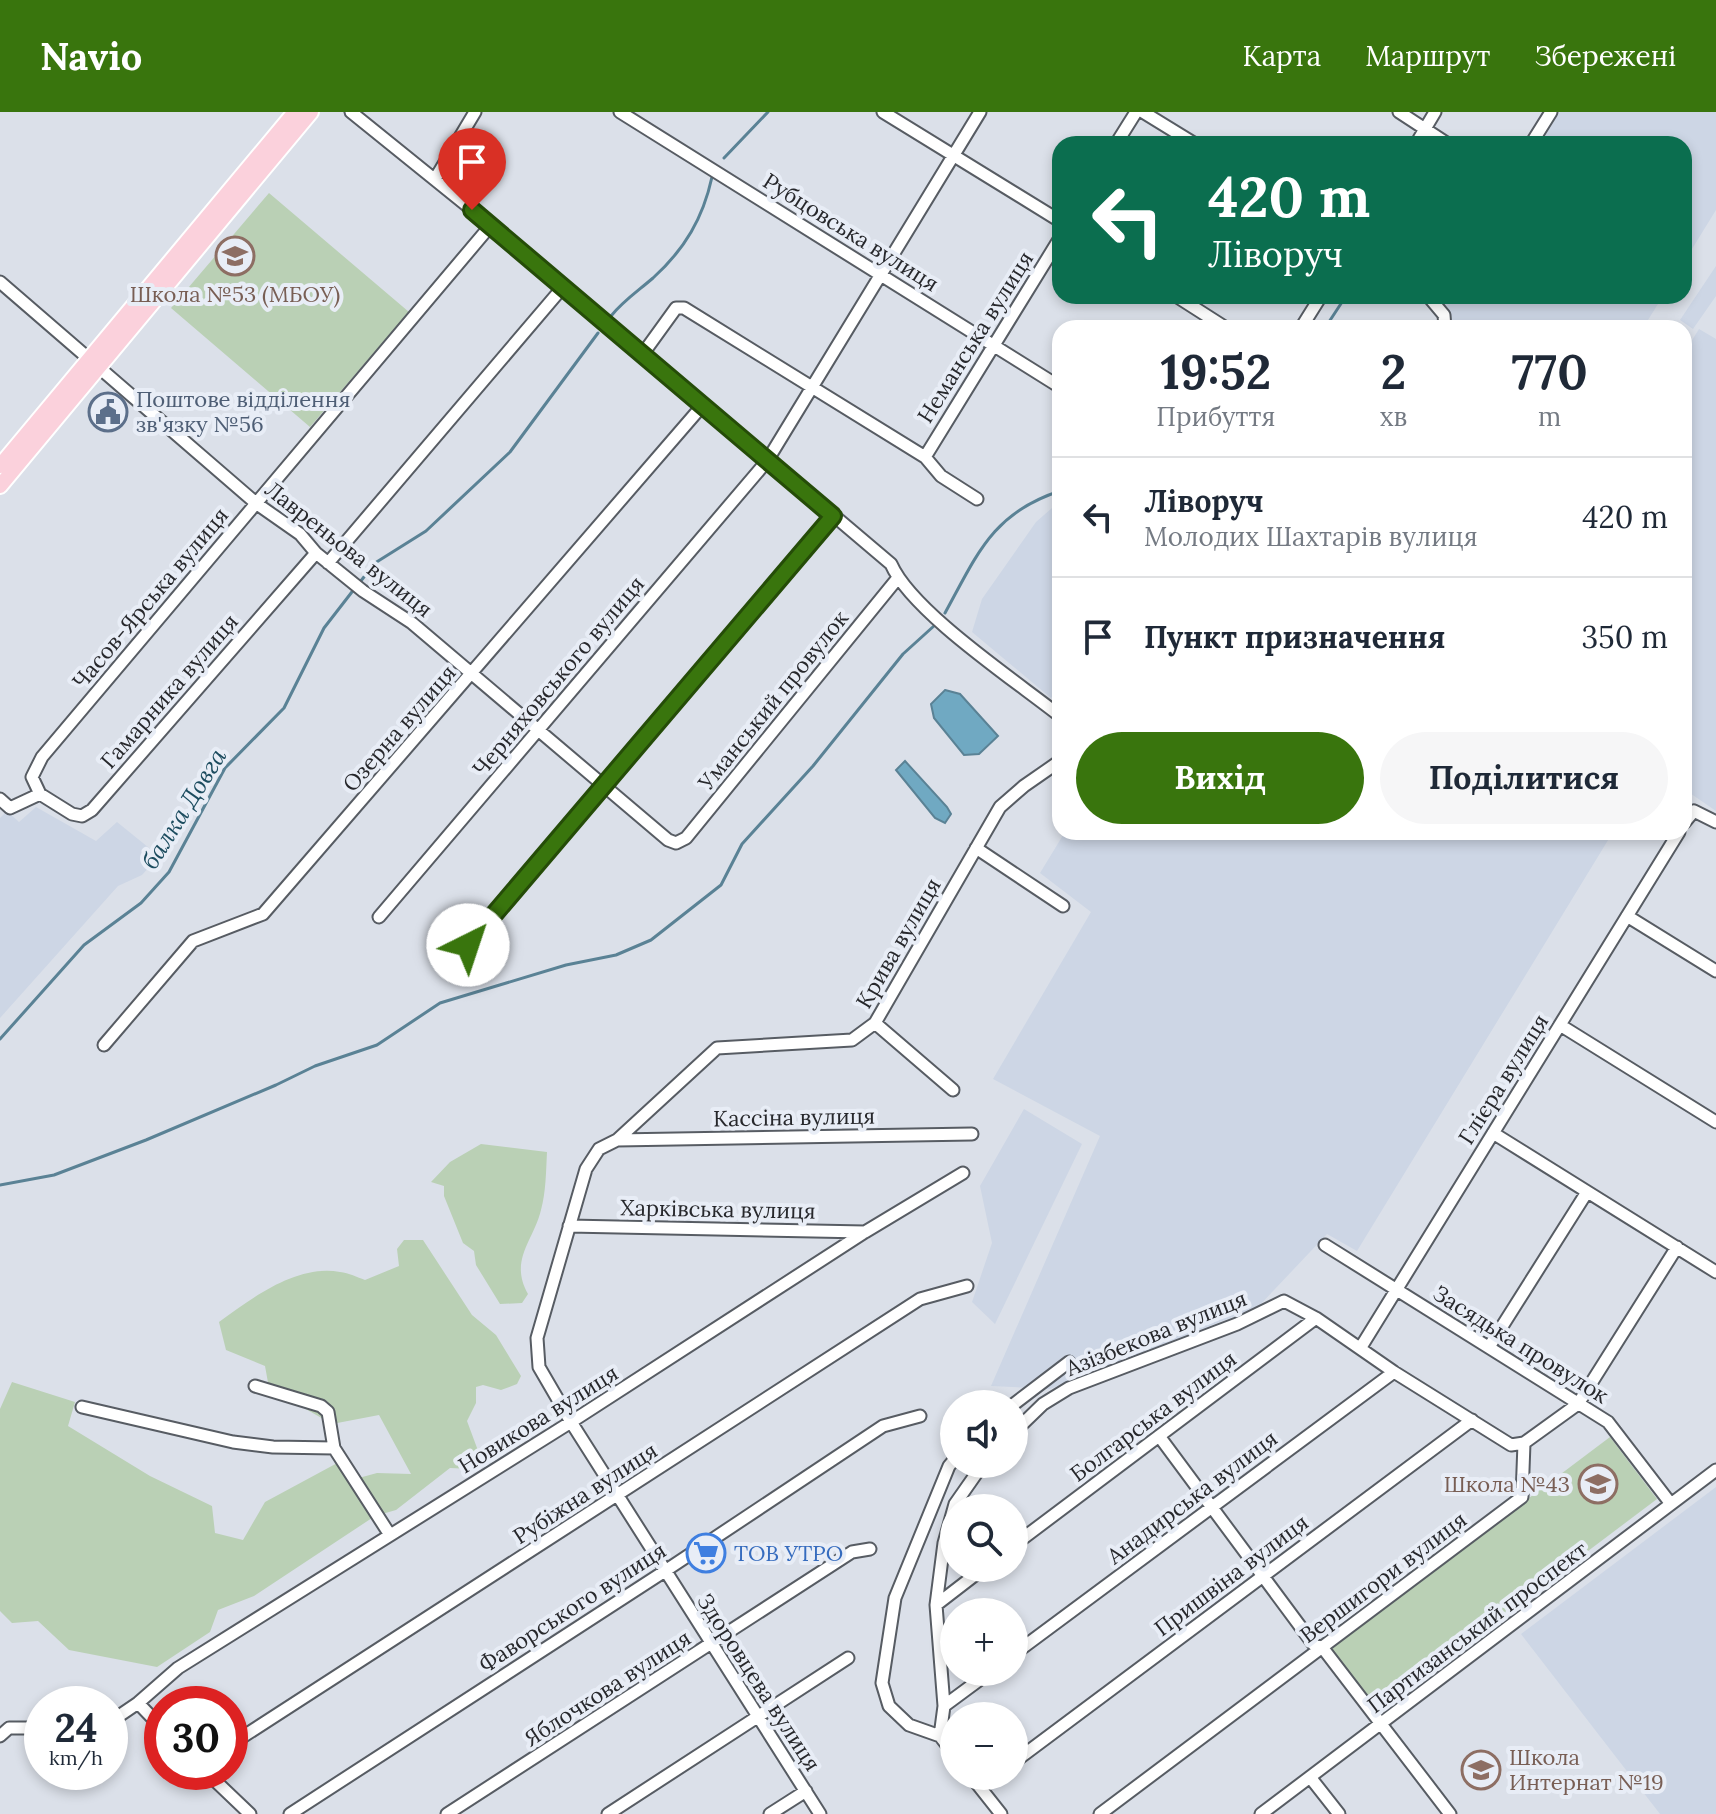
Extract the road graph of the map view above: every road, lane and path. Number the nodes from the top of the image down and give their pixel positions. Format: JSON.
{"nodes":[{"id":1,"x":295,"y":112,"type":"edge"},
{"id":2,"x":311,"y":112,"type":"edge"},
{"id":3,"x":351,"y":112,"type":"edge"},
{"id":4,"x":475,"y":112,"type":"edge"},
{"id":5,"x":620,"y":112,"type":"edge"},
{"id":6,"x":883,"y":112,"type":"edge"},
{"id":7,"x":980,"y":112,"type":"edge"},
{"id":8,"x":1136,"y":112,"type":"edge"},
{"id":9,"x":1143,"y":112,"type":"edge"},
{"id":10,"x":1399,"y":112,"type":"edge"},
{"id":11,"x":1435,"y":112,"type":"edge"},
{"id":12,"x":1551,"y":112,"type":"edge"},
{"id":13,"x":1425,"y":128,"type":"junction"},
{"id":14,"x":1121,"y":136,"type":"edge"},
{"id":15,"x":1182,"y":136,"type":"edge"},
{"id":16,"x":1420,"y":136,"type":"edge"},
{"id":17,"x":1436,"y":136,"type":"edge"},
{"id":18,"x":1536,"y":136,"type":"edge"},
{"id":19,"x":954,"y":155,"type":"junction"},
{"id":20,"x":435,"y":179,"type":"junction"},
{"id":21,"x":1052,"y":216,"type":"edge"},
{"id":22,"x":491,"y":225,"type":"junction"},
{"id":23,"x":1052,"y":251,"type":"edge"},
{"id":24,"x":881,"y":274,"type":"junction"},
{"id":25,"x":0,"y":282,"type":"edge"},
{"id":26,"x":563,"y":287,"type":"junction"},
{"id":27,"x":1188,"y":304,"type":"edge"},
{"id":28,"x":1214,"y":320,"type":"edge"},
{"id":29,"x":994,"y":345,"type":"junction"},
{"id":30,"x":642,"y":355,"type":"junction"},
{"id":31,"x":95,"y":363,"type":"junction"},
{"id":32,"x":1052,"y":382,"type":"edge"},
{"id":33,"x":812,"y":387,"type":"junction"},
{"id":34,"x":702,"y":406,"type":"junction"},
{"id":35,"x":925,"y":457,"type":"junction"},
{"id":36,"x":767,"y":461,"type":"junction"},
{"id":37,"x":0,"y":466,"type":"edge"},
{"id":38,"x":0,"y":486,"type":"edge"},
{"id":39,"x":977,"y":499,"type":"dead end"},
{"id":40,"x":257,"y":504,"type":"junction"},
{"id":41,"x":833,"y":516,"type":"junction"},
{"id":42,"x":316,"y":553,"type":"junction"},
{"id":43,"x":328,"y":563,"type":"junction"},
{"id":44,"x":897,"y":579,"type":"junction"},
{"id":45,"x":472,"y":674,"type":"junction"},
{"id":46,"x":1052,"y":710,"type":"edge"},
{"id":47,"x":538,"y":731,"type":"junction"},
{"id":48,"x":1052,"y":767,"type":"edge"},
{"id":49,"x":605,"y":786,"type":"junction"},
{"id":50,"x":40,"y":794,"type":"junction"},
{"id":51,"x":0,"y":799,"type":"edge"},
{"id":52,"x":1692,"y":813,"type":"edge"},
{"id":53,"x":1716,"y":822,"type":"edge"},
{"id":54,"x":1674,"y":840,"type":"edge"},
{"id":55,"x":676,"y":843,"type":"joint"},
{"id":56,"x":976,"y":848,"type":"junction"},
{"id":57,"x":1063,"y":906,"type":"dead end"},
{"id":58,"x":1627,"y":916,"type":"junction"},
{"id":59,"x":379,"y":917,"type":"dead end"},
{"id":60,"x":468,"y":945,"type":"dead end"},
{"id":61,"x":1716,"y":971,"type":"edge"},
{"id":62,"x":875,"y":1023,"type":"junction"},
{"id":63,"x":1560,"y":1025,"type":"junction"},
{"id":64,"x":104,"y":1045,"type":"dead end"},
{"id":65,"x":717,"y":1048,"type":"joint"},
{"id":66,"x":953,"y":1090,"type":"dead end"},
{"id":67,"x":1716,"y":1122,"type":"edge"},
{"id":68,"x":1493,"y":1133,"type":"junction"},
{"id":69,"x":972,"y":1134,"type":"dead end"},
{"id":70,"x":617,"y":1140,"type":"junction"},
{"id":71,"x":963,"y":1173,"type":"dead end"},
{"id":72,"x":1587,"y":1192,"type":"junction"},
{"id":73,"x":569,"y":1226,"type":"junction"},
{"id":74,"x":865,"y":1232,"type":"junction"},
{"id":75,"x":1325,"y":1245,"type":"dead end"},
{"id":76,"x":1677,"y":1247,"type":"junction"},
{"id":77,"x":1716,"y":1272,"type":"edge"},
{"id":78,"x":967,"y":1286,"type":"dead end"},
{"id":79,"x":1397,"y":1289,"type":"junction"},
{"id":80,"x":1316,"y":1318,"type":"junction"},
{"id":81,"x":1361,"y":1347,"type":"junction"},
{"id":82,"x":1489,"y":1347,"type":"junction"},
{"id":83,"x":1069,"y":1362,"type":"dead end"},
{"id":84,"x":1394,"y":1372,"type":"junction"},
{"id":85,"x":255,"y":1386,"type":"dead end"},
{"id":86,"x":1028,"y":1393,"type":"edge"},
{"id":87,"x":1578,"y":1404,"type":"junction"},
{"id":88,"x":82,"y":1407,"type":"dead end"},
{"id":89,"x":920,"y":1416,"type":"dead end"},
{"id":90,"x":1028,"y":1418,"type":"edge"},
{"id":91,"x":1472,"y":1420,"type":"junction"},
{"id":92,"x":571,"y":1422,"type":"junction"},
{"id":93,"x":1159,"y":1436,"type":"junction"},
{"id":94,"x":1524,"y":1443,"type":"junction"},
{"id":95,"x":334,"y":1448,"type":"junction"},
{"id":96,"x":1716,"y":1470,"type":"edge"},
{"id":97,"x":944,"y":1478,"type":"edge"},
{"id":98,"x":973,"y":1478,"type":"edge"},
{"id":99,"x":617,"y":1496,"type":"junction"},
{"id":100,"x":1671,"y":1504,"type":"junction"},
{"id":101,"x":1212,"y":1507,"type":"junction"},
{"id":102,"x":1028,"y":1534,"type":"edge"},
{"id":103,"x":390,"y":1535,"type":"junction"},
{"id":104,"x":870,"y":1549,"type":"dead end"},
{"id":105,"x":665,"y":1571,"type":"junction"},
{"id":106,"x":1264,"y":1576,"type":"junction"},
{"id":107,"x":966,"y":1582,"type":"edge"},
{"id":108,"x":936,"y":1605,"type":"junction"},
{"id":109,"x":1028,"y":1644,"type":"edge"},
{"id":110,"x":711,"y":1645,"type":"junction"},
{"id":111,"x":1322,"y":1647,"type":"junction"},
{"id":112,"x":848,"y":1658,"type":"dead end"},
{"id":113,"x":971,"y":1686,"type":"edge"},
{"id":114,"x":944,"y":1702,"type":"edge"},
{"id":115,"x":949,"y":1702,"type":"edge"},
{"id":116,"x":138,"y":1703,"type":"junction"},
{"id":117,"x":144,"y":1709,"type":"edge"},
{"id":118,"x":128,"y":1710,"type":"edge"},
{"id":119,"x":757,"y":1717,"type":"junction"},
{"id":120,"x":1381,"y":1724,"type":"junction"},
{"id":121,"x":24,"y":1728,"type":"edge"},
{"id":122,"x":248,"y":1733,"type":"edge"},
{"id":123,"x":0,"y":1736,"type":"edge"},
{"id":124,"x":940,"y":1736,"type":"edge"},
{"id":125,"x":1028,"y":1752,"type":"edge"},
{"id":126,"x":1310,"y":1777,"type":"junction"},
{"id":127,"x":225,"y":1790,"type":"edge"},
{"id":128,"x":983,"y":1790,"type":"edge"},
{"id":129,"x":806,"y":1791,"type":"junction"},
{"id":130,"x":250,"y":1814,"type":"edge"},
{"id":131,"x":290,"y":1814,"type":"edge"},
{"id":132,"x":447,"y":1814,"type":"edge"},
{"id":133,"x":608,"y":1814,"type":"edge"},
{"id":134,"x":770,"y":1814,"type":"edge"},
{"id":135,"x":820,"y":1814,"type":"edge"},
{"id":136,"x":1001,"y":1814,"type":"edge"},
{"id":137,"x":1100,"y":1814,"type":"edge"},
{"id":138,"x":1261,"y":1814,"type":"edge"},
{"id":139,"x":1339,"y":1814,"type":"edge"},
{"id":140,"x":1450,"y":1814,"type":"edge"}],
"edges":[{"from":1,"to":31,"type":"main road"},
{"from":2,"to":31,"type":"main road"},
{"from":3,"to":20,"type":"street"},
{"from":4,"to":20,"type":"street"},
{"from":5,"to":24,"type":"street","name":"Рубцовська вулиця"},
{"from":6,"to":19,"type":"street"},
{"from":7,"to":19,"type":"street"},
{"from":8,"to":14,"type":"street"},
{"from":9,"to":15,"type":"street"},
{"from":10,"to":13,"type":"street"},
{"from":11,"to":13,"type":"street"},
{"from":12,"to":18,"type":"street"},
{"from":13,"to":16,"type":"street"},
{"from":13,"to":17,"type":"street"},
{"from":19,"to":21,"type":"street"},
{"from":19,"to":24,"type":"street"},
{"from":20,"to":22,"type":"street"},
{"from":22,"to":26,"type":"street"},
{"from":22,"to":40,"type":"street","name":"Часов-Ярська вулиця"},
{"from":23,"to":29,"type":"street","name":"Неманська вулиця"},
{"from":24,"to":29,"type":"street","name":"Рубцовська вулиця"},
{"from":24,"to":33,"type":"street"},
{"from":25,"to":31,"type":"street","name":"Лавреньова вулиця"},
{"from":26,"to":30,"type":"street"},
{"from":26,"to":43,"type":"street"},
{"from":27,"to":28,"type":"street"},
{"from":29,"to":32,"type":"street","name":"Рубцовська вулиця"},
{"from":29,"to":35,"type":"street","name":"Неманська вулиця"},
{"from":30,"to":33,"type":"street"},
{"from":30,"to":34,"type":"street"},
{"from":31,"to":37,"type":"main road"},
{"from":31,"to":38,"type":"main road"},
{"from":31,"to":40,"type":"street","name":"Лавреньова вулиця"},
{"from":33,"to":35,"type":"street"},
{"from":33,"to":36,"type":"street"},
{"from":34,"to":36,"type":"street"},
{"from":34,"to":45,"type":"street","name":"Озерна вулиця"},
{"from":35,"to":39,"type":"street"},
{"from":36,"to":41,"type":"street"},
{"from":36,"to":47,"type":"street","name":"Черняховського вулиця"},
{"from":40,"to":42,"type":"street","name":"Лавреньова вулиця"},
{"from":40,"to":50,"type":"street","name":"Часов-Ярська вулиця"},
{"from":41,"to":44,"type":"street"},
{"from":41,"to":49,"type":"street"},
{"from":42,"to":43,"type":"street","name":"Лавреньова вулиця"},
{"from":42,"to":50,"type":"street","name":"Гамарника вулиця"},
{"from":43,"to":45,"type":"street","name":"Лавреньова вулиця"},
{"from":44,"to":46,"type":"street"},
{"from":44,"to":55,"type":"street","name":"Уманський провулок"},
{"from":45,"to":47,"type":"street","name":"Лавреньова вулиця"},
{"from":45,"to":64,"type":"street","name":"Озерна вулиця"},
{"from":47,"to":49,"type":"street","name":"Лавреньова вулиця"},
{"from":47,"to":59,"type":"street","name":"Черняховського вулиця"},
{"from":48,"to":56,"type":"street","name":"Крива вулиця"},
{"from":49,"to":55,"type":"street","name":"Лавреньова вулиця"},
{"from":49,"to":60,"type":"street"},
{"from":50,"to":51,"type":"street"},
{"from":52,"to":53,"type":"street"},
{"from":54,"to":58,"type":"street","name":"Глієра вулиця"},
{"from":56,"to":57,"type":"street"},
{"from":56,"to":62,"type":"street","name":"Крива вулиця"},
{"from":58,"to":61,"type":"street"},
{"from":58,"to":63,"type":"street","name":"Глієра вулиця"},
{"from":62,"to":65,"type":"street","name":"Крива вулиця"},
{"from":62,"to":66,"type":"street"},
{"from":63,"to":67,"type":"street"},
{"from":63,"to":68,"type":"street","name":"Глієра вулиця"},
{"from":65,"to":70,"type":"street","name":"Здоровцева вулиця"},
{"from":68,"to":72,"type":"street"},
{"from":68,"to":79,"type":"street","name":"Глієра вулиця"},
{"from":69,"to":70,"type":"street","name":"Кассіна вулиця"},
{"from":70,"to":73,"type":"street","name":"Здоровцева вулиця"},
{"from":71,"to":74,"type":"street","name":"Новикова вулиця"},
{"from":72,"to":76,"type":"street"},
{"from":72,"to":82,"type":"street"},
{"from":73,"to":74,"type":"street","name":"Харківська вулиця"},
{"from":73,"to":92,"type":"street","name":"Здоровцева вулиця"},
{"from":74,"to":92,"type":"street","name":"Новикова вулиця"},
{"from":75,"to":79,"type":"street","name":"Засядька провулок"},
{"from":76,"to":77,"type":"street"},
{"from":76,"to":87,"type":"street"},
{"from":78,"to":99,"type":"street","name":"Рубіжна вулиця"},
{"from":79,"to":81,"type":"street","name":"Глієра вулиця"},
{"from":79,"to":82,"type":"street","name":"Засядька провулок"},
{"from":80,"to":81,"type":"street"},
{"from":80,"to":90,"type":"street","name":"Азізбекова вулиця"},
{"from":80,"to":93,"type":"street","name":"Болгарська вулиця"},
{"from":81,"to":84,"type":"street"},
{"from":82,"to":87,"type":"street","name":"Засядька провулок"},
{"from":83,"to":86,"type":"street"},
{"from":84,"to":91,"type":"street"},
{"from":84,"to":101,"type":"street","name":"Анадирська вулиця"},
{"from":85,"to":95,"type":"street"},
{"from":87,"to":94,"type":"street"},
{"from":87,"to":100,"type":"street","name":"Засядька провулок"},
{"from":88,"to":95,"type":"street"},
{"from":89,"to":105,"type":"street","name":"Фаворського вулиця"},
{"from":91,"to":94,"type":"street"},
{"from":91,"to":106,"type":"street","name":"Пришвіна вулиця"},
{"from":92,"to":99,"type":"street","name":"Здоровцева вулиця"},
{"from":92,"to":103,"type":"street","name":"Новикова вулиця"},
{"from":93,"to":101,"type":"street"},
{"from":93,"to":102,"type":"street","name":"Болгарська вулиця"},
{"from":94,"to":111,"type":"street","name":"Вершигори вулиця"},
{"from":95,"to":103,"type":"street"},
{"from":96,"to":100,"type":"street","name":"Партизанський проспект"},
{"from":97,"to":124,"type":"street"},
{"from":98,"to":108,"type":"street"},
{"from":99,"to":105,"type":"street","name":"Здоровцева вулиця"},
{"from":99,"to":122,"type":"street","name":"Рубіжна вулиця"},
{"from":100,"to":120,"type":"street","name":"Партизанський проспект"},
{"from":101,"to":106,"type":"street"},
{"from":101,"to":109,"type":"street","name":"Анадирська вулиця"},
{"from":103,"to":116,"type":"street","name":"Новикова вулиця"},
{"from":104,"to":110,"type":"street","name":"Яблочкова вулиця"},
{"from":105,"to":110,"type":"street","name":"Здоровцева вулиця"},
{"from":105,"to":131,"type":"street","name":"Фаворського вулиця"},
{"from":106,"to":111,"type":"street"},
{"from":106,"to":125,"type":"street","name":"Пришвіна вулиця"},
{"from":107,"to":108,"type":"street"},
{"from":108,"to":114,"type":"street"},
{"from":110,"to":119,"type":"street","name":"Здоровцева вулиця"},
{"from":110,"to":132,"type":"street","name":"Яблочкова вулиця"},
{"from":111,"to":120,"type":"street"},
{"from":111,"to":137,"type":"street","name":"Вершигори вулиця"},
{"from":112,"to":119,"type":"street"},
{"from":113,"to":115,"type":"street"},
{"from":116,"to":117,"type":"street"},
{"from":116,"to":118,"type":"street","name":"Новикова вулиця"},
{"from":119,"to":129,"type":"street","name":"Здоровцева вулиця"},
{"from":119,"to":133,"type":"street"},
{"from":120,"to":126,"type":"street","name":"Партизанський проспект"},
{"from":120,"to":140,"type":"street"},
{"from":121,"to":123,"type":"street"},
{"from":126,"to":138,"type":"street","name":"Партизанський проспект"},
{"from":126,"to":139,"type":"street"},
{"from":127,"to":130,"type":"street"},
{"from":128,"to":136,"type":"street"},
{"from":129,"to":134,"type":"street"},
{"from":129,"to":135,"type":"street","name":"Здоровцева вулиця"}]}
